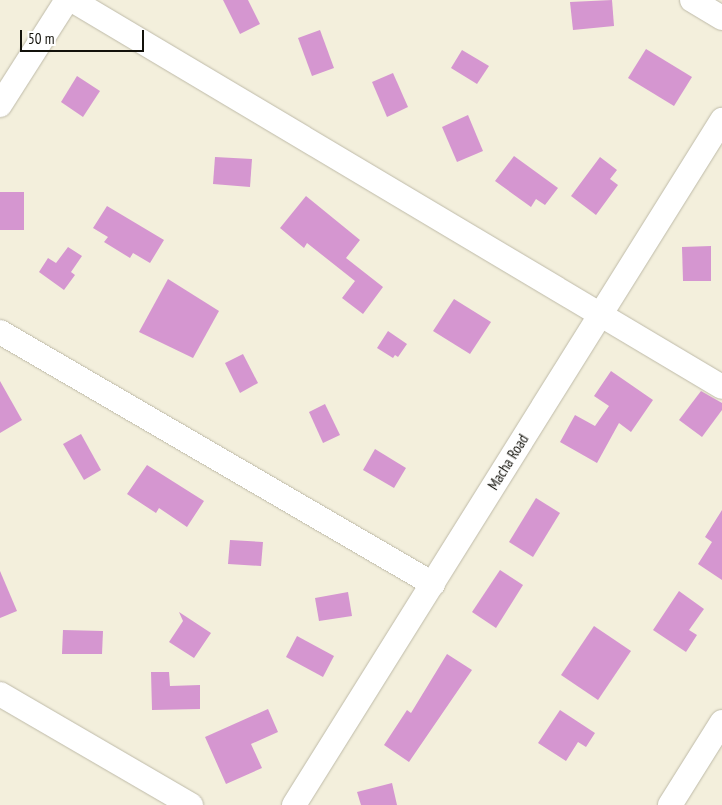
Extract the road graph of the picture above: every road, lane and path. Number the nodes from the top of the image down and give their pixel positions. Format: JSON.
{"nodes":[{"id":1,"x":67,"y":0,"type":"edge"},
{"id":2,"x":72,"y":0,"type":"edge"},
{"id":3,"x":692,"y":0,"type":"edge"},
{"id":4,"x":722,"y":18,"type":"edge"},
{"id":5,"x":0,"y":105,"type":"edge"},
{"id":6,"x":722,"y":120,"type":"edge"},
{"id":7,"x":600,"y":314,"type":"junction"},
{"id":8,"x":0,"y":332,"type":"edge"},
{"id":9,"x":722,"y":387,"type":"edge"},
{"id":10,"x":433,"y":584,"type":"junction"},
{"id":11,"x":0,"y":694,"type":"edge"},
{"id":12,"x":722,"y":722,"type":"edge"},
{"id":13,"x":191,"y":805,"type":"edge"},
{"id":14,"x":294,"y":805,"type":"edge"},
{"id":15,"x":670,"y":805,"type":"edge"}],
"edges":[{"from":1,"to":5,"type":"street"},
{"from":2,"to":7,"type":"street"},
{"from":3,"to":4,"type":"street"},
{"from":6,"to":7,"type":"street","name":"Macha Road"},
{"from":7,"to":9,"type":"street"},
{"from":7,"to":10,"type":"street","name":"Macha Road"},
{"from":8,"to":10,"type":"street"},
{"from":10,"to":14,"type":"street","name":"Macha Road"},
{"from":11,"to":13,"type":"street"},
{"from":12,"to":15,"type":"street"}]}
